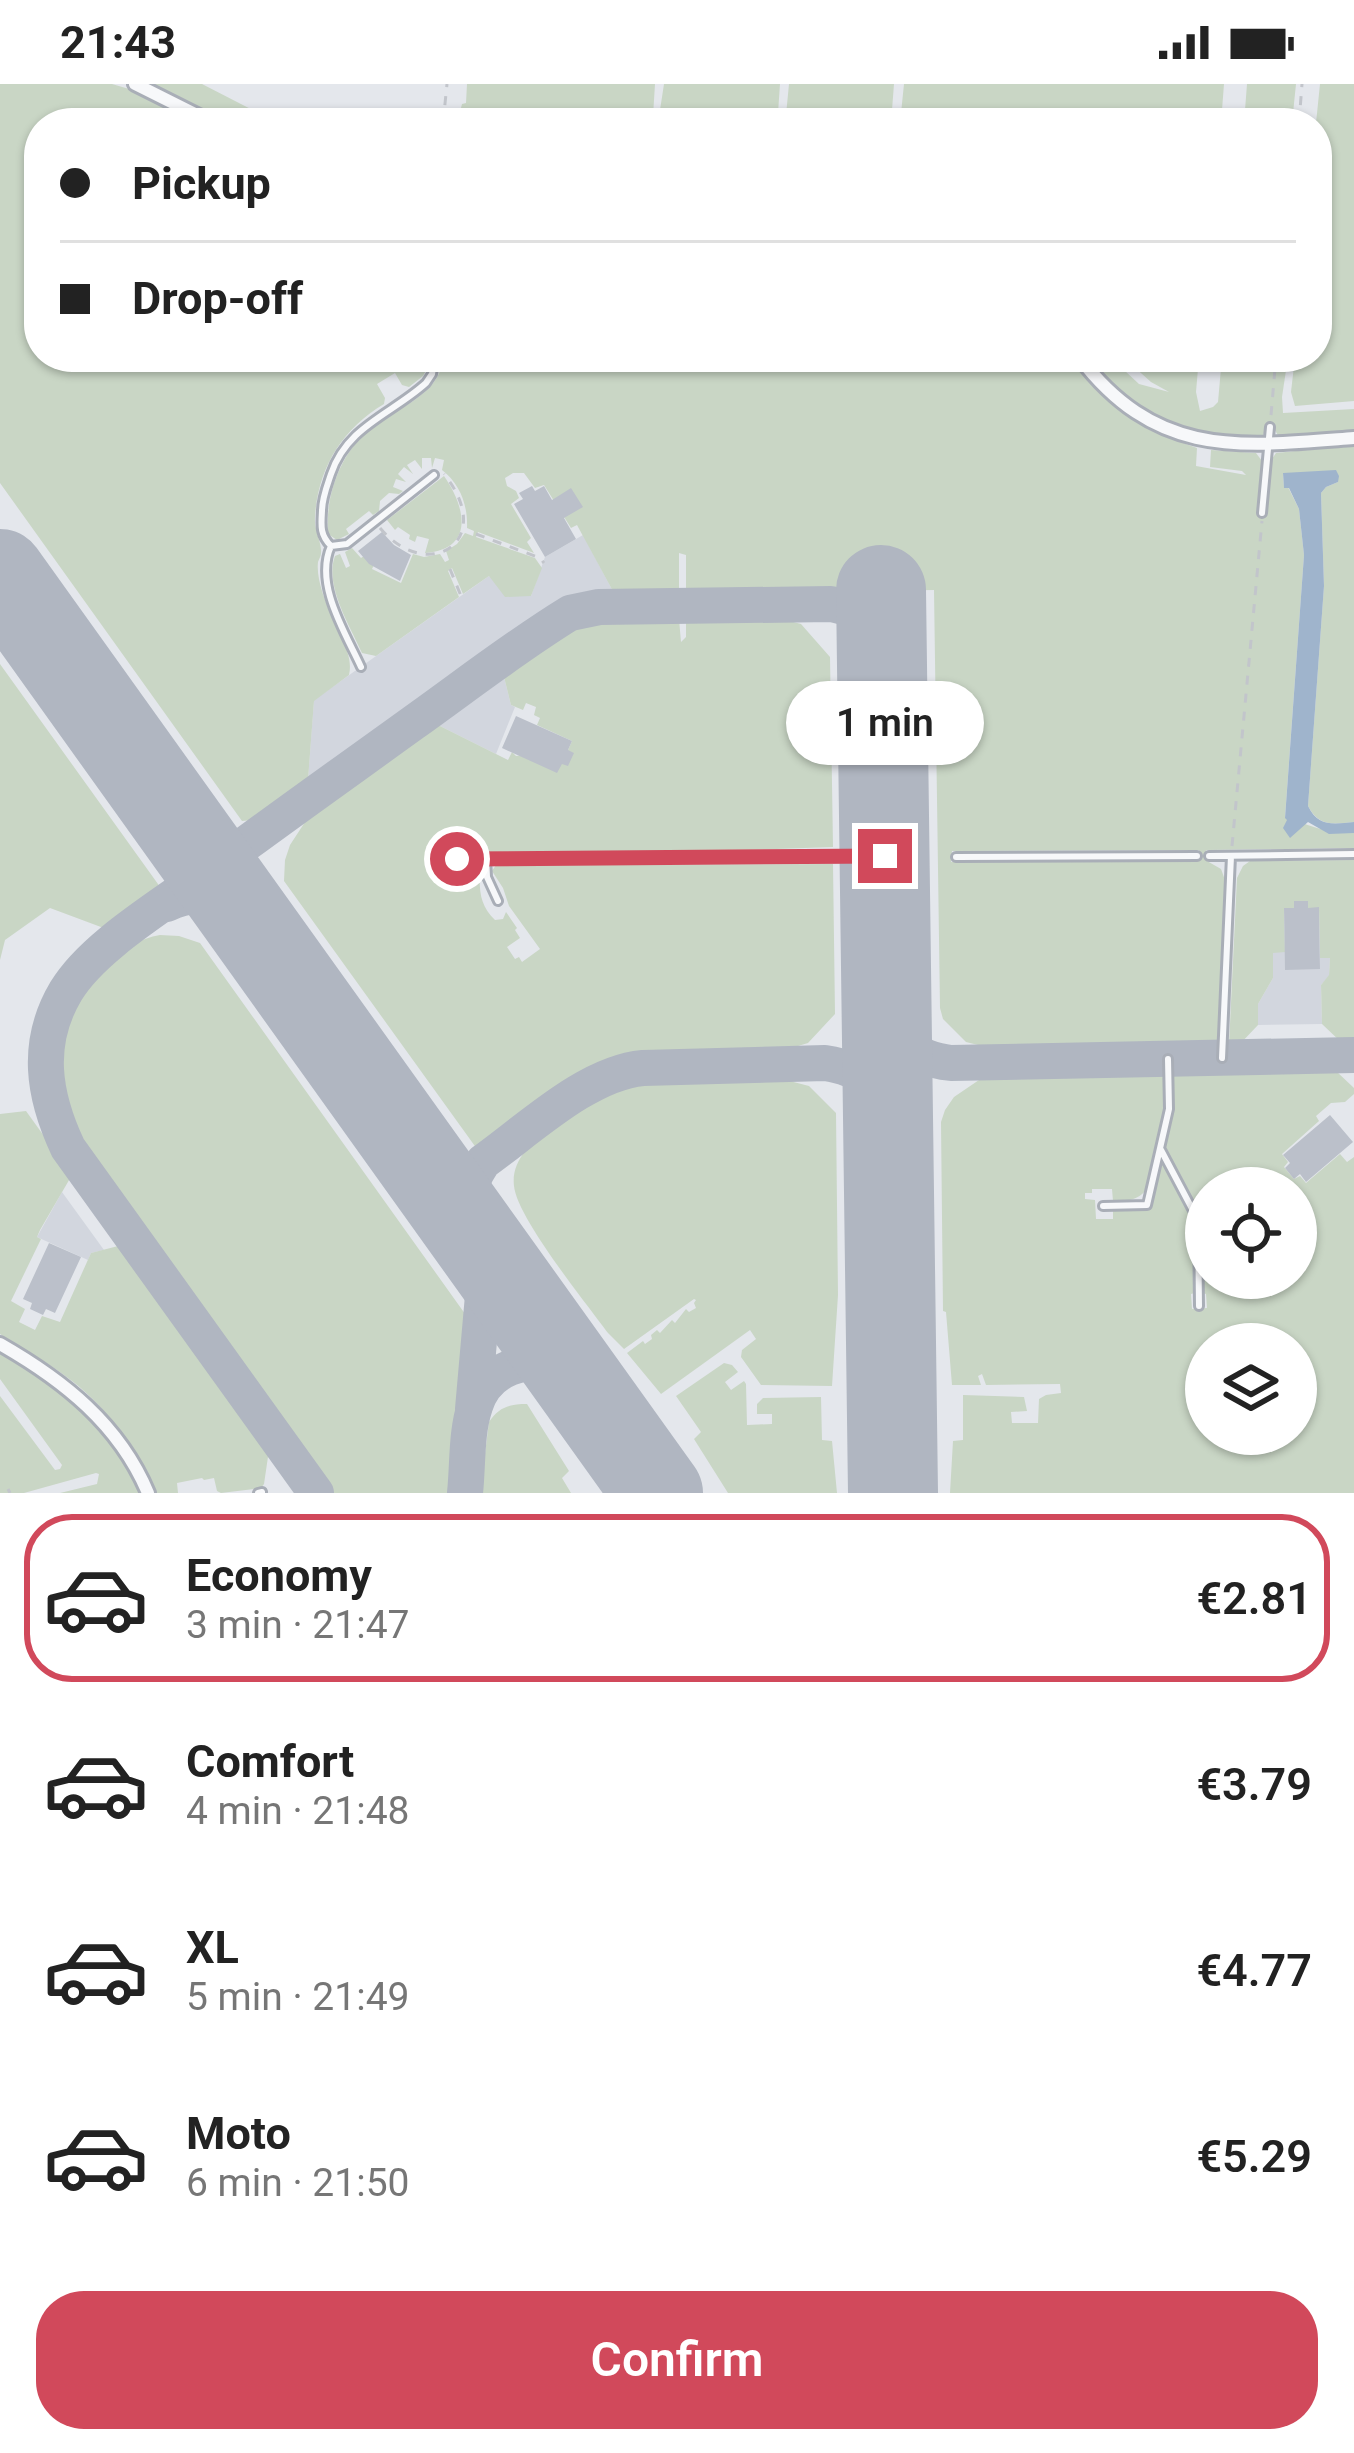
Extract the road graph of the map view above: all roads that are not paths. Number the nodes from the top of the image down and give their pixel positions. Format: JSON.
{"nodes":[{"id":1,"x":135,"y":84,"type":"edge"},
{"id":2,"x":183,"y":108,"type":"edge"},
{"id":3,"x":432,"y":372,"type":"edge"},
{"id":4,"x":1091,"y":372,"type":"edge"},
{"id":5,"x":1270,"y":427,"type":"road end"},
{"id":6,"x":1354,"y":438,"type":"edge"},
{"id":7,"x":1268,"y":444,"type":"junction"},
{"id":8,"x":434,"y":475,"type":"road end"},
{"id":9,"x":1262,"y":513,"type":"road end"},
{"id":10,"x":331,"y":546,"type":"junction"},
{"id":11,"x":361,"y":667,"type":"dead end"},
{"id":12,"x":1354,"y":854,"type":"edge"},
{"id":13,"x":885,"y":856,"type":"dead end"},
{"id":14,"x":1197,"y":856,"type":"dead end"},
{"id":15,"x":1209,"y":856,"type":"dead end"},
{"id":16,"x":1232,"y":856,"type":"junction"},
{"id":17,"x":956,"y":857,"type":"dead end"},
{"id":18,"x":486,"y":858,"type":"junction"},
{"id":19,"x":457,"y":859,"type":"dead end"},
{"id":20,"x":498,"y":901,"type":"dead end"},
{"id":21,"x":1222,"y":1058,"type":"dead end"},
{"id":22,"x":1168,"y":1059,"type":"dead end"},
{"id":23,"x":1160,"y":1148,"type":"junction"},
{"id":24,"x":1103,"y":1206,"type":"dead end"},
{"id":25,"x":1199,"y":1306,"type":"dead end"},
{"id":26,"x":0,"y":1344,"type":"edge"},
{"id":27,"x":148,"y":1493,"type":"edge"}],
"edges":[{"from":1,"to":2,"type":"street"},
{"from":3,"to":10,"type":"lane"},
{"from":4,"to":7,"type":"street"},
{"from":5,"to":7,"type":"lane"},
{"from":6,"to":7,"type":"street"},
{"from":7,"to":9,"type":"lane"},
{"from":8,"to":10,"type":"lane"},
{"from":10,"to":11,"type":"lane"},
{"from":12,"to":16,"type":"lane"},
{"from":13,"to":18,"type":"lane"},
{"from":14,"to":17,"type":"lane"},
{"from":15,"to":16,"type":"lane"},
{"from":16,"to":21,"type":"lane"},
{"from":18,"to":19,"type":"lane"},
{"from":18,"to":20,"type":"lane"},
{"from":22,"to":23,"type":"lane"},
{"from":23,"to":24,"type":"lane"},
{"from":23,"to":25,"type":"lane"},
{"from":26,"to":27,"type":"street"}]}
